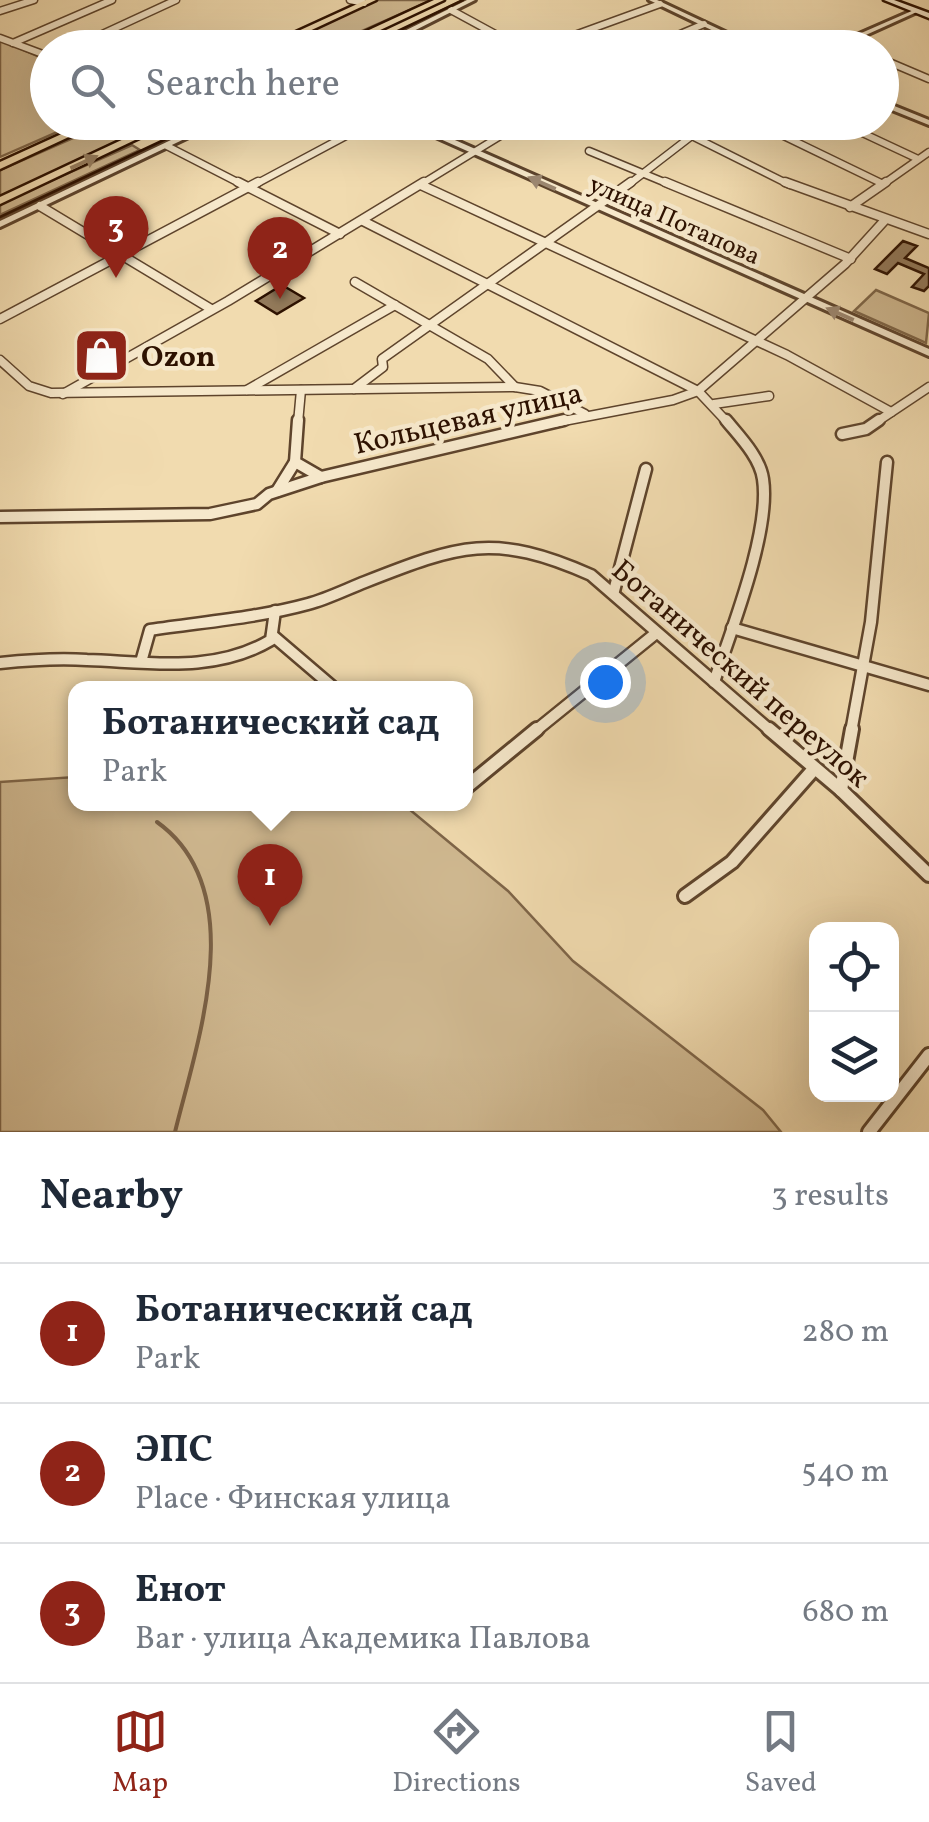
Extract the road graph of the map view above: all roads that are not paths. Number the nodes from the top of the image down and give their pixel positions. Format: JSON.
{"nodes":[{"id":1,"x":34,"y":0,"type":"edge"},
{"id":2,"x":112,"y":0,"type":"edge"},
{"id":3,"x":176,"y":0,"type":"edge"},
{"id":4,"x":350,"y":0,"type":"edge"},
{"id":5,"x":440,"y":0,"type":"edge"},
{"id":6,"x":472,"y":0,"type":"edge"},
{"id":7,"x":888,"y":0,"type":"edge"},
{"id":8,"x":368,"y":2,"type":"edge"},
{"id":9,"x":656,"y":2,"type":"edge"},
{"id":10,"x":451,"y":10,"type":"junction"},
{"id":11,"x":0,"y":11,"type":"edge"},
{"id":12,"x":916,"y":11,"type":"junction"},
{"id":13,"x":929,"y":16,"type":"edge"},
{"id":14,"x":704,"y":24,"type":"junction"},
{"id":15,"x":44,"y":30,"type":"edge"},
{"id":16,"x":111,"y":30,"type":"edge"},
{"id":17,"x":305,"y":30,"type":"edge"},
{"id":18,"x":374,"y":30,"type":"edge"},
{"id":19,"x":409,"y":30,"type":"edge"},
{"id":20,"x":488,"y":30,"type":"edge"},
{"id":21,"x":585,"y":30,"type":"edge"},
{"id":22,"x":690,"y":30,"type":"edge"},
{"id":23,"x":717,"y":30,"type":"edge"},
{"id":24,"x":871,"y":30,"type":"edge"},
{"id":25,"x":30,"y":36,"type":"edge"},
{"id":26,"x":0,"y":38,"type":"edge"},
{"id":27,"x":14,"y":43,"type":"junction"},
{"id":28,"x":30,"y":49,"type":"edge"},
{"id":29,"x":899,"y":66,"type":"edge"},
{"id":30,"x":929,"y":79,"type":"edge"},
{"id":31,"x":899,"y":110,"type":"edge"},
{"id":32,"x":929,"y":123,"type":"edge"},
{"id":33,"x":58,"y":140,"type":"edge"},
{"id":34,"x":130,"y":140,"type":"edge"},
{"id":35,"x":179,"y":140,"type":"edge"},
{"id":36,"x":338,"y":140,"type":"edge"},
{"id":37,"x":446,"y":140,"type":"edge"},
{"id":38,"x":495,"y":140,"type":"edge"},
{"id":39,"x":686,"y":140,"type":"edge"},
{"id":40,"x":694,"y":140,"type":"edge"},
{"id":41,"x":792,"y":140,"type":"edge"},
{"id":42,"x":878,"y":140,"type":"edge"},
{"id":43,"x":167,"y":146,"type":"junction"},
{"id":44,"x":589,"y":151,"type":"dead end"},
{"id":45,"x":929,"y":152,"type":"edge"},
{"id":46,"x":475,"y":153,"type":"junction"},
{"id":47,"x":918,"y":158,"type":"junction"},
{"id":48,"x":0,"y":166,"type":"edge"},
{"id":49,"x":641,"y":172,"type":"junction"},
{"id":50,"x":880,"y":183,"type":"junction"},
{"id":51,"x":421,"y":185,"type":"junction"},
{"id":52,"x":250,"y":187,"type":"junction"},
{"id":53,"x":0,"y":201,"type":"edge"},
{"id":54,"x":40,"y":206,"type":"junction"},
{"id":55,"x":597,"y":207,"type":"junction"},
{"id":56,"x":850,"y":208,"type":"junction"},
{"id":57,"x":885,"y":220,"type":"junction"},
{"id":58,"x":363,"y":221,"type":"junction"},
{"id":59,"x":0,"y":224,"type":"edge"},
{"id":60,"x":340,"y":234,"type":"junction"},
{"id":61,"x":929,"y":234,"type":"edge"},
{"id":62,"x":547,"y":243,"type":"junction"},
{"id":63,"x":120,"y":256,"type":"junction"},
{"id":64,"x":850,"y":259,"type":"junction"},
{"id":65,"x":355,"y":282,"type":"dead end"},
{"id":66,"x":490,"y":283,"type":"junction"},
{"id":67,"x":804,"y":298,"type":"junction"},
{"id":68,"x":395,"y":305,"type":"junction"},
{"id":69,"x":212,"y":310,"type":"junction"},
{"id":70,"x":0,"y":320,"type":"edge"},
{"id":71,"x":434,"y":325,"type":"junction"},
{"id":72,"x":756,"y":342,"type":"junction"},
{"id":73,"x":929,"y":353,"type":"edge"},
{"id":74,"x":0,"y":360,"type":"edge"},
{"id":75,"x":514,"y":387,"type":"junction"},
{"id":76,"x":929,"y":387,"type":"edge"},
{"id":77,"x":354,"y":388,"type":"junction"},
{"id":78,"x":301,"y":390,"type":"junction"},
{"id":79,"x":246,"y":391,"type":"junction"},
{"id":80,"x":698,"y":391,"type":"junction"},
{"id":81,"x":62,"y":394,"type":"junction"},
{"id":82,"x":769,"y":396,"type":"dead end"},
{"id":83,"x":714,"y":404,"type":"junction"},
{"id":84,"x":891,"y":412,"type":"junction"},
{"id":85,"x":586,"y":415,"type":"junction"},
{"id":86,"x":842,"y":434,"type":"dead end"},
{"id":87,"x":294,"y":462,"type":"junction"},
{"id":88,"x":887,"y":462,"type":"dead end"},
{"id":89,"x":646,"y":468,"type":"dead end"},
{"id":90,"x":322,"y":477,"type":"junction"},
{"id":91,"x":277,"y":491,"type":"junction"},
{"id":92,"x":0,"y":518,"type":"edge"},
{"id":93,"x":614,"y":591,"type":"junction"},
{"id":94,"x":275,"y":612,"type":"junction"},
{"id":95,"x":732,"y":628,"type":"junction"},
{"id":96,"x":655,"y":634,"type":"junction"},
{"id":97,"x":272,"y":635,"type":"junction"},
{"id":98,"x":0,"y":662,"type":"edge"},
{"id":99,"x":140,"y":662,"type":"junction"},
{"id":100,"x":862,"y":666,"type":"junction"},
{"id":101,"x":326,"y":681,"type":"edge"},
{"id":102,"x":714,"y":682,"type":"junction"},
{"id":103,"x":929,"y":685,"type":"edge"},
{"id":104,"x":814,"y":770,"type":"junction"},
{"id":105,"x":473,"y":782,"type":"edge"},
{"id":106,"x":841,"y":790,"type":"junction"},
{"id":107,"x":929,"y":875,"type":"edge"},
{"id":108,"x":685,"y":896,"type":"dead end"},
{"id":109,"x":929,"y":1056,"type":"edge"},
{"id":110,"x":870,"y":1132,"type":"edge"}],
"edges":[{"from":1,"to":11,"type":"street"},
{"from":2,"to":15,"type":"street"},
{"from":3,"to":16,"type":"street"},
{"from":4,"to":8,"type":"street"},
{"from":5,"to":18,"type":"main road"},
{"from":6,"to":10,"type":"street"},
{"from":7,"to":12,"type":"main road"},
{"from":8,"to":17,"type":"main road"},
{"from":9,"to":14,"type":"street"},
{"from":9,"to":21,"type":"street"},
{"from":10,"to":19,"type":"street"},
{"from":10,"to":20,"type":"street"},
{"from":12,"to":13,"type":"main road"},
{"from":12,"to":24,"type":"street"},
{"from":14,"to":22,"type":"street"},
{"from":14,"to":23,"type":"street"},
{"from":25,"to":27,"type":"street"},
{"from":26,"to":27,"type":"street"},
{"from":27,"to":28,"type":"street"},
{"from":29,"to":30,"type":"street"},
{"from":31,"to":32,"type":"street"},
{"from":33,"to":48,"type":"main road"},
{"from":53,"to":34,"type":"main road","one_way":true},
{"from":35,"to":43,"type":"street"},
{"from":36,"to":52,"type":"street"},
{"from":37,"to":46,"type":"street","name":"улица Потапова"},
{"from":38,"to":46,"type":"street"},
{"from":39,"to":49,"type":"street"},
{"from":40,"to":56,"type":"street"},
{"from":41,"to":50,"type":"street"},
{"from":42,"to":47,"type":"street"},
{"from":43,"to":52,"type":"street"},
{"from":43,"to":54,"type":"street"},
{"from":44,"to":49,"type":"street"},
{"from":45,"to":47,"type":"street"},
{"from":46,"to":51,"type":"street"},
{"from":55,"to":46,"type":"street","name":"улица Потапова","one_way":true},
{"from":47,"to":50,"type":"street"},
{"from":49,"to":55,"type":"street"},
{"from":49,"to":64,"type":"street"},
{"from":50,"to":56,"type":"street"},
{"from":51,"to":58,"type":"street"},
{"from":51,"to":62,"type":"street"},
{"from":52,"to":60,"type":"street"},
{"from":52,"to":63,"type":"street"},
{"from":54,"to":59,"type":"street"},
{"from":54,"to":63,"type":"street"},
{"from":55,"to":62,"type":"street"},
{"from":55,"to":67,"type":"street","name":"улица Потапова"},
{"from":56,"to":57,"type":"street"},
{"from":57,"to":61,"type":"street"},
{"from":57,"to":64,"type":"street","name":"Кольцевая улица"},
{"from":58,"to":60,"type":"street"},
{"from":58,"to":66,"type":"street"},
{"from":60,"to":69,"type":"street"},
{"from":62,"to":66,"type":"street"},
{"from":62,"to":72,"type":"street"},
{"from":63,"to":69,"type":"street"},
{"from":63,"to":70,"type":"street"},
{"from":64,"to":67,"type":"street","name":"Кольцевая улица"},
{"from":65,"to":68,"type":"street"},
{"from":66,"to":71,"type":"street"},
{"from":66,"to":80,"type":"street"},
{"from":67,"to":72,"type":"street","name":"Кольцевая улица"},
{"from":73,"to":67,"type":"street","name":"улица Потапова","one_way":true},
{"from":68,"to":71,"type":"street"},
{"from":68,"to":79,"type":"street"},
{"from":69,"to":81,"type":"street"},
{"from":71,"to":75,"type":"street"},
{"from":71,"to":77,"type":"street"},
{"from":72,"to":80,"type":"street","name":"Кольцевая улица"},
{"from":72,"to":84,"type":"street"},
{"from":74,"to":81,"type":"street"},
{"from":75,"to":77,"type":"street"},
{"from":75,"to":85,"type":"street"},
{"from":76,"to":84,"type":"street"},
{"from":77,"to":78,"type":"street"},
{"from":78,"to":79,"type":"street"},
{"from":78,"to":87,"type":"street"},
{"from":79,"to":81,"type":"street"},
{"from":80,"to":83,"type":"street"},
{"from":80,"to":85,"type":"street","name":"Кольцевая улица"},
{"from":82,"to":83,"type":"street"},
{"from":83,"to":95,"type":"street"},
{"from":84,"to":86,"type":"street"},
{"from":85,"to":90,"type":"street","name":"Кольцевая улица"},
{"from":87,"to":90,"type":"street"},
{"from":87,"to":91,"type":"street"},
{"from":88,"to":100,"type":"street"},
{"from":89,"to":93,"type":"street"},
{"from":90,"to":91,"type":"street","name":"Кольцевая улица"},
{"from":91,"to":92,"type":"street","name":"Кольцевая улица"},
{"from":93,"to":94,"type":"street","name":"Ботанический переулок"},
{"from":93,"to":96,"type":"street","name":"Ботанический переулок"},
{"from":94,"to":97,"type":"street"},
{"from":94,"to":99,"type":"street","name":"Ботанический переулок"},
{"from":95,"to":100,"type":"street"},
{"from":95,"to":102,"type":"street"},
{"from":96,"to":102,"type":"street","name":"Ботанический переулок"},
{"from":96,"to":105,"type":"street"},
{"from":97,"to":99,"type":"street"},
{"from":97,"to":101,"type":"street"},
{"from":98,"to":99,"type":"street"},
{"from":100,"to":103,"type":"street"},
{"from":100,"to":106,"type":"street"},
{"from":102,"to":104,"type":"street","name":"Ботанический переулок"},
{"from":104,"to":106,"type":"street","name":"Ботанический переулок"},
{"from":104,"to":108,"type":"street"},
{"from":106,"to":107,"type":"street","name":"Ботанический переулок"},
{"from":109,"to":110,"type":"street"}]}
